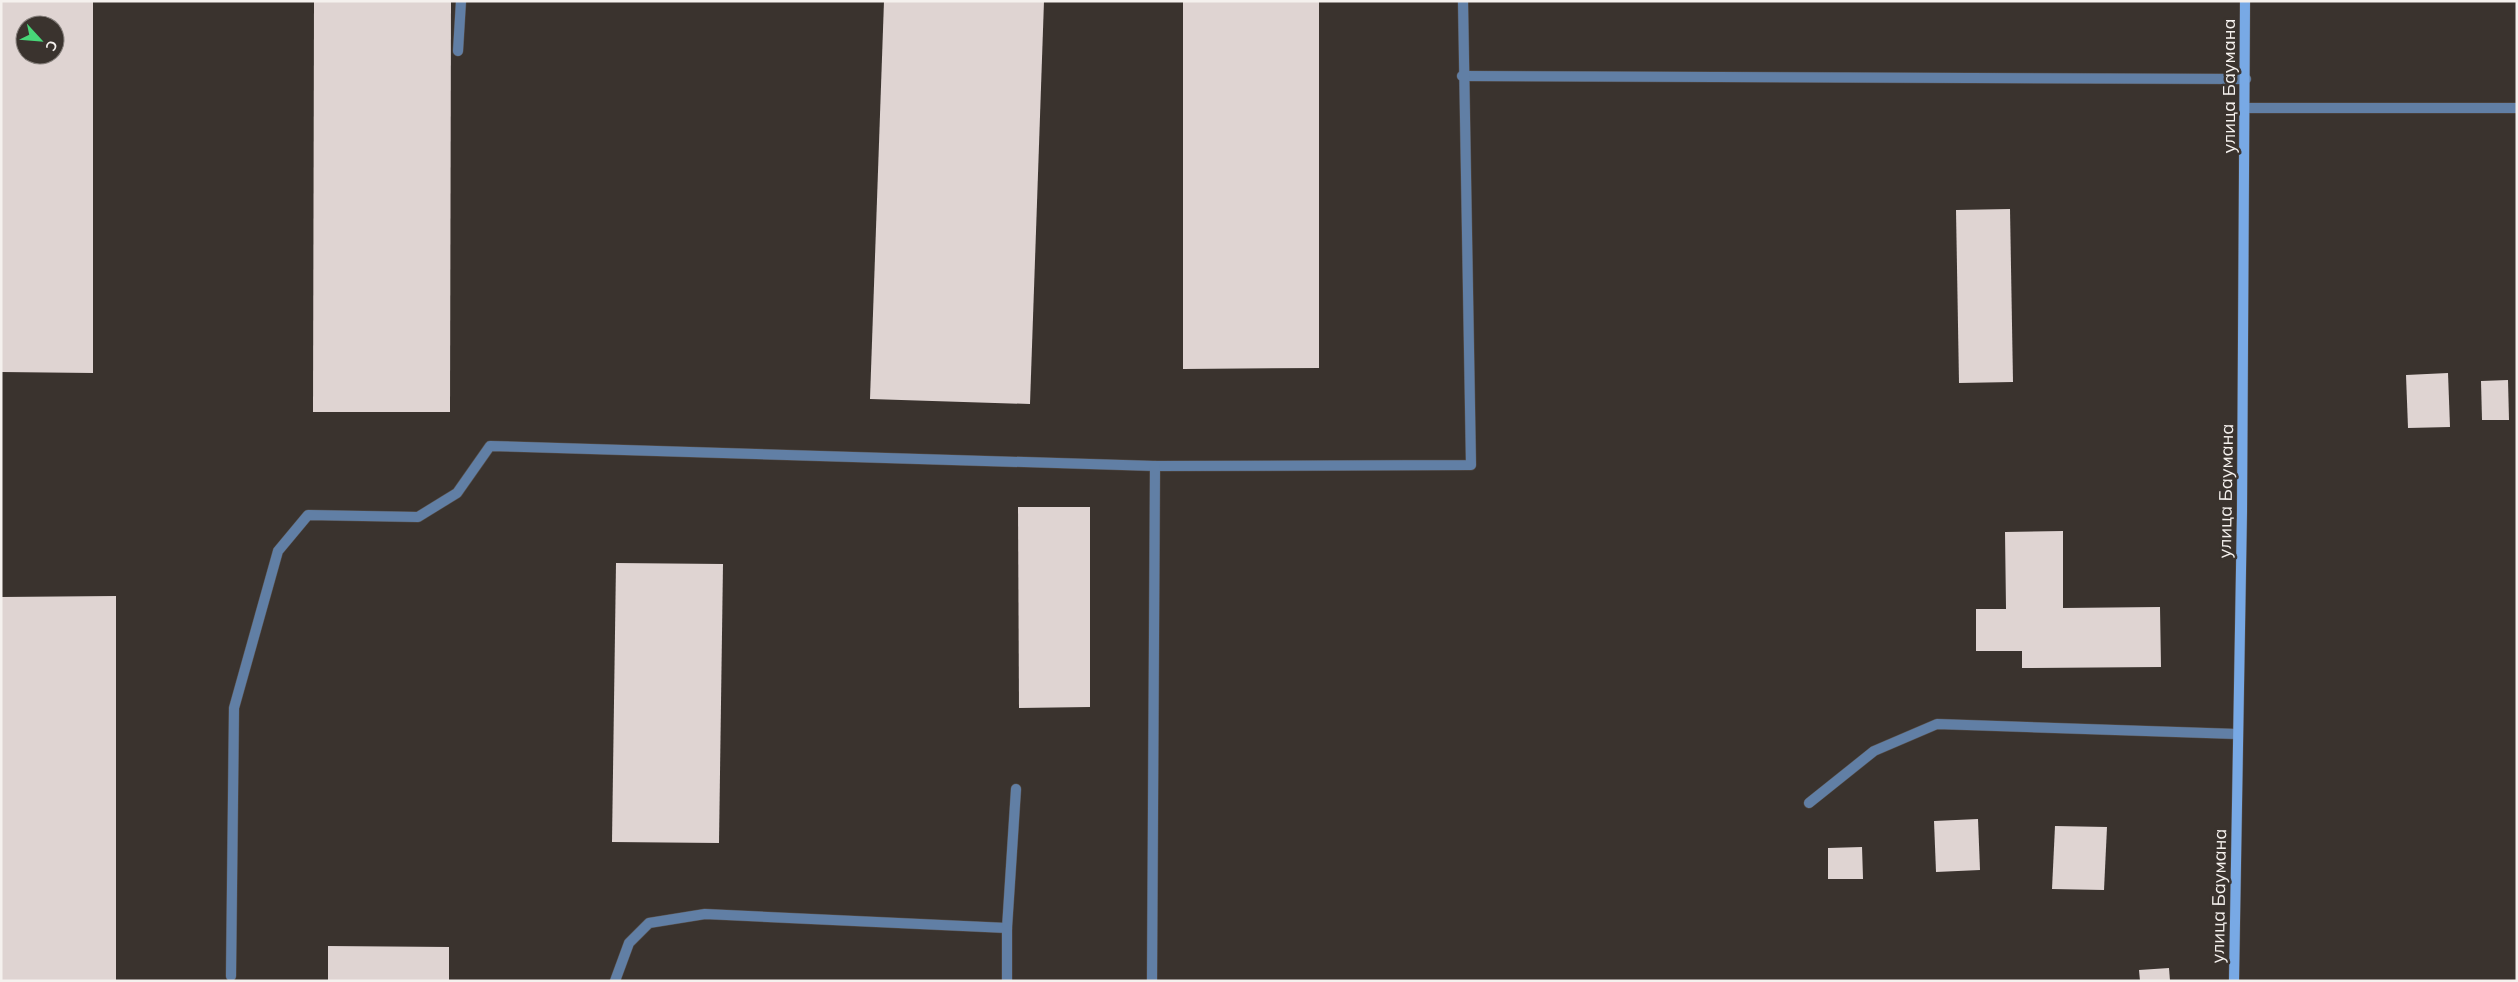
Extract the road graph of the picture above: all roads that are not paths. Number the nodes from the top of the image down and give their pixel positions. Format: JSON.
{"nodes":[{"id":1,"x":461,"y":1,"type":"edge"},
{"id":2,"x":1462,"y":1,"type":"edge"},
{"id":3,"x":2245,"y":1,"type":"edge"},
{"id":4,"x":458,"y":51,"type":"dead end"},
{"id":5,"x":1462,"y":76,"type":"junction"},
{"id":6,"x":2246,"y":79,"type":"junction"},
{"id":7,"x":2246,"y":108,"type":"junction"},
{"id":8,"x":2517,"y":108,"type":"edge"},
{"id":9,"x":1156,"y":466,"type":"junction"},
{"id":10,"x":2238,"y":734,"type":"junction"},
{"id":11,"x":1016,"y":789,"type":"dead end"},
{"id":12,"x":1809,"y":803,"type":"dead end"},
{"id":13,"x":1007,"y":928,"type":"junction"},
{"id":14,"x":231,"y":976,"type":"dead end"},
{"id":15,"x":615,"y":981,"type":"edge"},
{"id":16,"x":1007,"y":981,"type":"edge"},
{"id":17,"x":1152,"y":981,"type":"edge"},
{"id":18,"x":2234,"y":981,"type":"edge"}],
"edges":[{"from":1,"to":4,"type":"street"},
{"from":2,"to":5,"type":"street"},
{"from":3,"to":6,"type":"main road","name":"улица Баумана"},
{"from":5,"to":6,"type":"street"},
{"from":5,"to":9,"type":"street"},
{"from":6,"to":7,"type":"main road","name":"улица Баумана"},
{"from":7,"to":8,"type":"street"},
{"from":7,"to":10,"type":"main road","name":"улица Баумана"},
{"from":9,"to":14,"type":"street"},
{"from":9,"to":17,"type":"street"},
{"from":10,"to":12,"type":"street"},
{"from":10,"to":18,"type":"main road","name":"улица Баумана"},
{"from":11,"to":13,"type":"street"},
{"from":13,"to":15,"type":"street"},
{"from":13,"to":16,"type":"street"}]}
